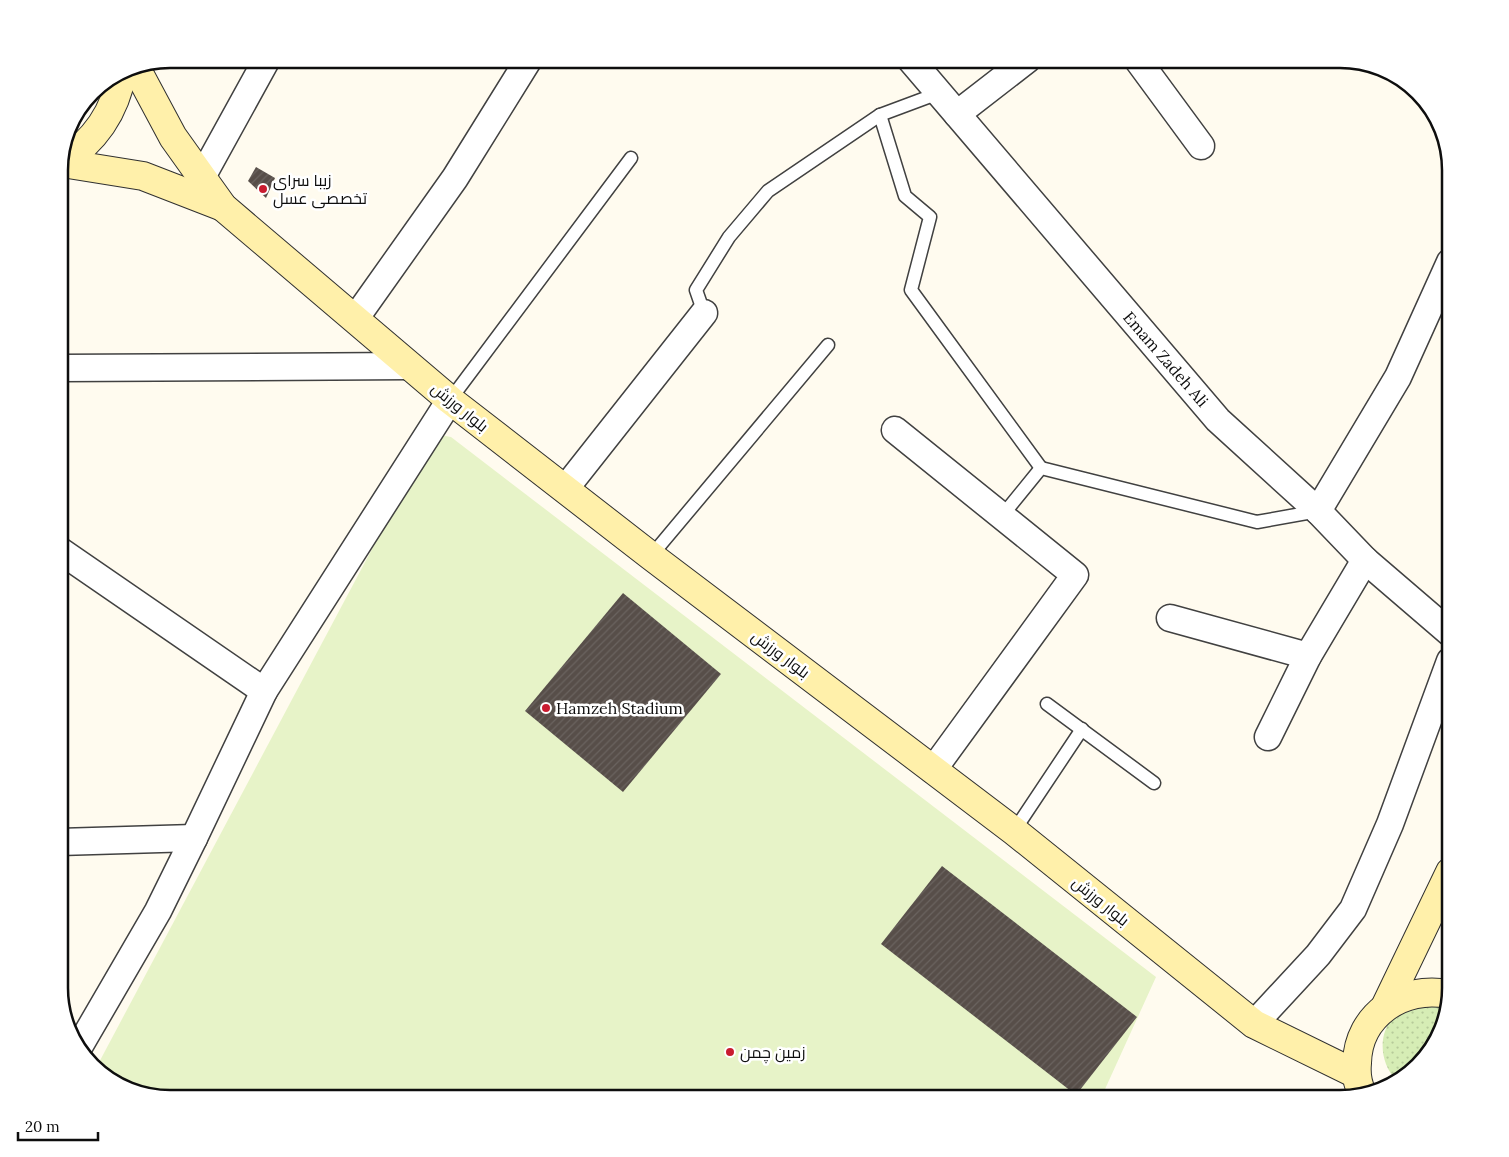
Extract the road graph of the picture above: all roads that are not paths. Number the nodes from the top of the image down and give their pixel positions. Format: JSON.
{"nodes":[{"id":1,"x":263,"y":67,"type":"edge"},
{"id":2,"x":524,"y":67,"type":"edge"},
{"id":3,"x":917,"y":67,"type":"edge"},
{"id":4,"x":1018,"y":67,"type":"edge"},
{"id":5,"x":1143,"y":67,"type":"edge"},
{"id":6,"x":138,"y":73,"type":"edge"},
{"id":7,"x":121,"y":80,"type":"edge"},
{"id":8,"x":939,"y":92,"type":"junction"},
{"id":9,"x":957,"y":114,"type":"junction"},
{"id":10,"x":880,"y":115,"type":"junction"},
{"id":11,"x":1201,"y":146,"type":"dead end"},
{"id":12,"x":631,"y":158,"type":"dead end"},
{"id":13,"x":68,"y":159,"type":"edge"},
{"id":14,"x":68,"y":165,"type":"edge"},
{"id":15,"x":202,"y":177,"type":"junction"},
{"id":16,"x":223,"y":207,"type":"junction"},
{"id":17,"x":1442,"y":280,"type":"edge"},
{"id":18,"x":704,"y":313,"type":"joint"},
{"id":19,"x":355,"y":319,"type":"junction"},
{"id":20,"x":828,"y":344,"type":"dead end"},
{"id":21,"x":410,"y":366,"type":"junction"},
{"id":22,"x":68,"y":368,"type":"edge"},
{"id":23,"x":450,"y":400,"type":"junction"},
{"id":24,"x":895,"y":430,"type":"dead end"},
{"id":25,"x":1040,"y":468,"type":"junction"},
{"id":26,"x":564,"y":488,"type":"junction"},
{"id":27,"x":1318,"y":511,"type":"junction"},
{"id":28,"x":1002,"y":516,"type":"junction"},
{"id":29,"x":68,"y":556,"type":"edge"},
{"id":30,"x":651,"y":556,"type":"junction"},
{"id":31,"x":1365,"y":560,"type":"junction"},
{"id":32,"x":1170,"y":618,"type":"dead end"},
{"id":33,"x":1442,"y":626,"type":"edge"},
{"id":34,"x":1308,"y":656,"type":"junction"},
{"id":35,"x":1442,"y":683,"type":"edge"},
{"id":36,"x":264,"y":691,"type":"junction"},
{"id":37,"x":1047,"y":704,"type":"dead end"},
{"id":38,"x":1082,"y":729,"type":"junction"},
{"id":39,"x":1268,"y":737,"type":"dead end"},
{"id":40,"x":934,"y":770,"type":"junction"},
{"id":41,"x":1154,"y":784,"type":"dead end"},
{"id":42,"x":1014,"y":831,"type":"junction"},
{"id":43,"x":194,"y":838,"type":"junction"},
{"id":44,"x":68,"y":842,"type":"edge"},
{"id":45,"x":1442,"y":889,"type":"edge"},
{"id":46,"x":1442,"y":993,"type":"edge"},
{"id":47,"x":1385,"y":1007,"type":"junction"},
{"id":48,"x":1254,"y":1024,"type":"junction"},
{"id":49,"x":83,"y":1041,"type":"edge"},
{"id":50,"x":1358,"y":1088,"type":"edge"}],
"edges":[{"from":1,"to":15,"type":"street"},
{"from":2,"to":19,"type":"street"},
{"from":3,"to":8,"type":"street","name":"Emam Zadeh Ali"},
{"from":4,"to":9,"type":"street"},
{"from":5,"to":11,"type":"street"},
{"from":6,"to":15,"type":"street"},
{"from":7,"to":13,"type":"street"},
{"from":8,"to":9,"type":"street","name":"Emam Zadeh Ali"},
{"from":8,"to":10,"type":"lane"},
{"from":9,"to":27,"type":"street","name":"Emam Zadeh Ali"},
{"from":10,"to":18,"type":"lane"},
{"from":10,"to":25,"type":"lane"},
{"from":12,"to":23,"type":"lane"},
{"from":14,"to":16,"type":"street"},
{"from":15,"to":16,"type":"street"},
{"from":16,"to":19,"type":"street","name":"بلوار ورزش"},
{"from":17,"to":27,"type":"street"},
{"from":18,"to":26,"type":"street"},
{"from":19,"to":21,"type":"street","name":"بلوار ورزش"},
{"from":20,"to":30,"type":"lane"},
{"from":21,"to":22,"type":"street"},
{"from":21,"to":23,"type":"street","name":"بلوار ورزش"},
{"from":23,"to":26,"type":"street","name":"بلوار ورزش"},
{"from":23,"to":36,"type":"street"},
{"from":24,"to":28,"type":"street"},
{"from":25,"to":27,"type":"lane"},
{"from":25,"to":28,"type":"lane"},
{"from":26,"to":30,"type":"street","name":"بلوار ورزش"},
{"from":27,"to":31,"type":"street","name":"Emam Zadeh Ali"},
{"from":28,"to":40,"type":"street"},
{"from":29,"to":36,"type":"street"},
{"from":30,"to":40,"type":"street","name":"بلوار ورزش"},
{"from":31,"to":33,"type":"street","name":"Emam Zadeh Ali"},
{"from":31,"to":34,"type":"street"},
{"from":32,"to":34,"type":"street"},
{"from":34,"to":39,"type":"street"},
{"from":35,"to":48,"type":"street"},
{"from":36,"to":43,"type":"street"},
{"from":37,"to":38,"type":"lane"},
{"from":38,"to":41,"type":"lane"},
{"from":38,"to":42,"type":"lane"},
{"from":40,"to":42,"type":"street","name":"بلوار ورزش"},
{"from":42,"to":48,"type":"street","name":"بلوار ورزش"},
{"from":43,"to":44,"type":"street"},
{"from":43,"to":49,"type":"street"},
{"from":45,"to":47,"type":"street"},
{"from":46,"to":47,"type":"street"},
{"from":47,"to":50,"type":"street"},
{"from":48,"to":50,"type":"street","name":"بلوار ورزش"}]}
